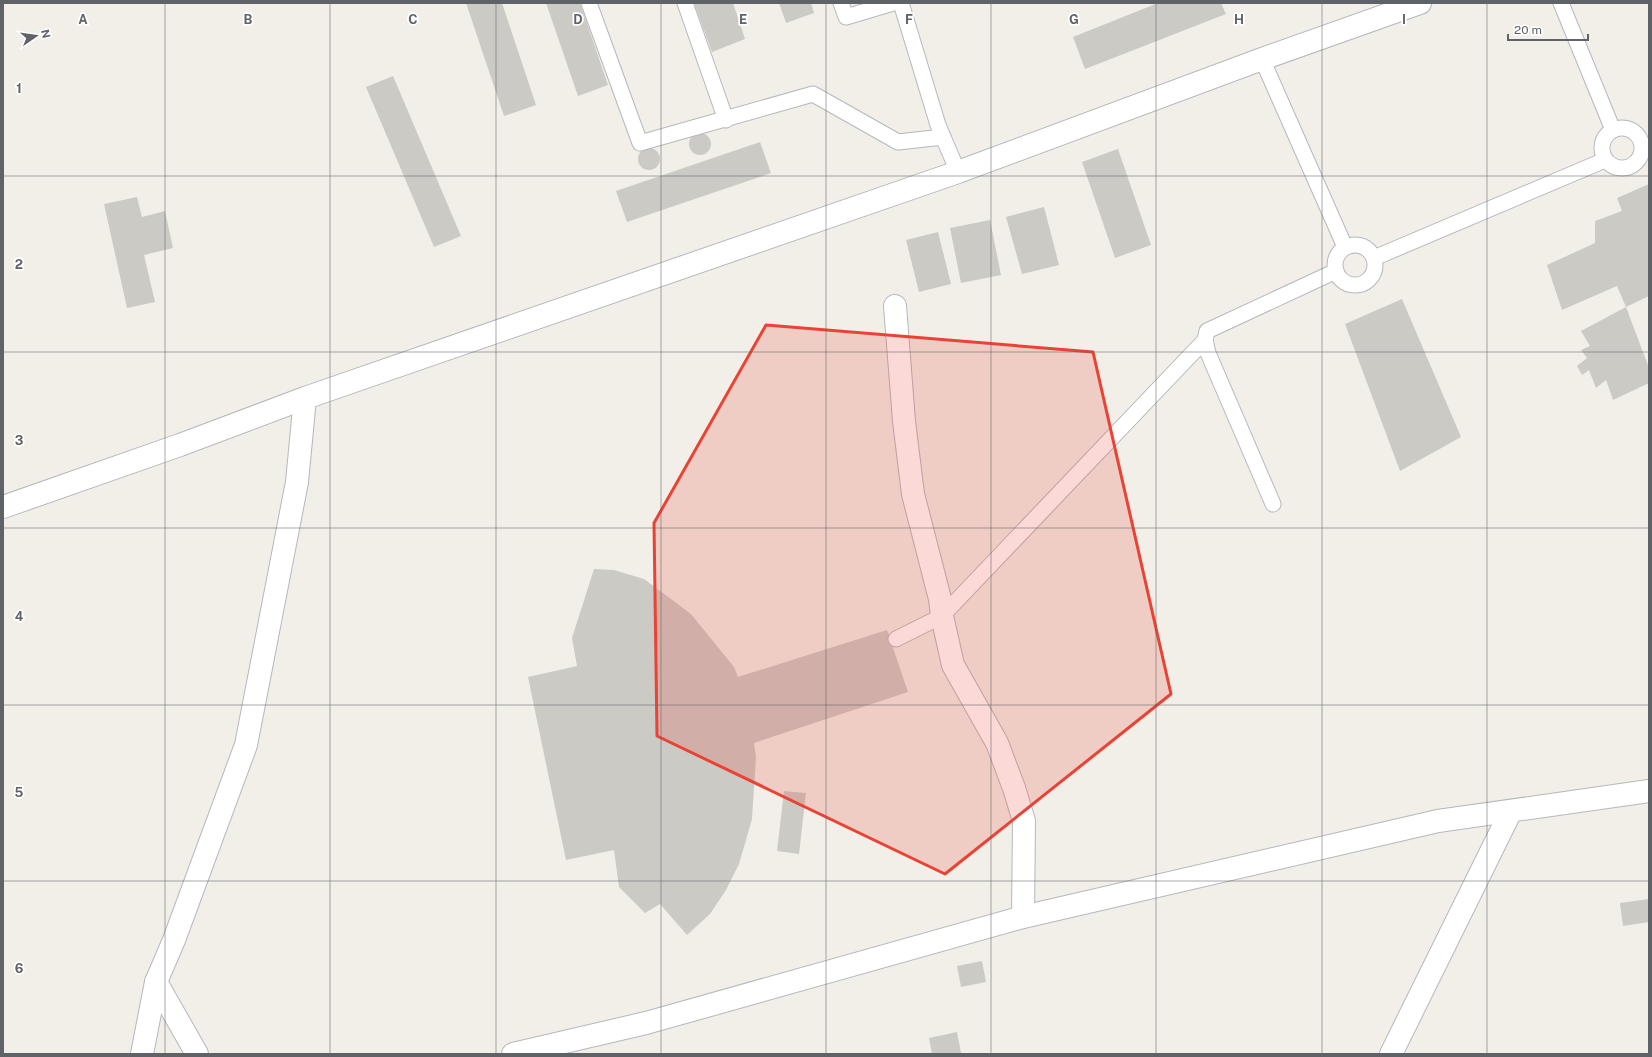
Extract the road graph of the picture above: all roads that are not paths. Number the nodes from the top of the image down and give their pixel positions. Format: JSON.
{"nodes":[{"id":1,"x":589,"y":3,"type":"edge"},
{"id":2,"x":685,"y":3,"type":"edge"},
{"id":3,"x":841,"y":3,"type":"edge"},
{"id":4,"x":893,"y":3,"type":"edge"},
{"id":5,"x":901,"y":3,"type":"edge"},
{"id":6,"x":1420,"y":3,"type":"edge"},
{"id":7,"x":1562,"y":3,"type":"edge"},
{"id":8,"x":1262,"y":59,"type":"junction"},
{"id":9,"x":726,"y":120,"type":"junction"},
{"id":10,"x":1612,"y":130,"type":"junction"},
{"id":11,"x":943,"y":137,"type":"junction"},
{"id":12,"x":1645,"y":140,"type":"edge"},
{"id":13,"x":1605,"y":160,"type":"junction"},
{"id":14,"x":958,"y":172,"type":"junction"},
{"id":15,"x":1345,"y":247,"type":"junction"},
{"id":16,"x":1374,"y":258,"type":"junction"},
{"id":17,"x":1336,"y":271,"type":"junction"},
{"id":18,"x":895,"y":306,"type":"dead end"},
{"id":19,"x":1205,"y":340,"type":"junction"},
{"id":20,"x":305,"y":398,"type":"junction"},
{"id":21,"x":1272,"y":504,"type":"dead end"},
{"id":22,"x":3,"y":507,"type":"edge"},
{"id":23,"x":942,"y":616,"type":"junction"},
{"id":24,"x":896,"y":639,"type":"dead end"},
{"id":25,"x":1649,"y":792,"type":"edge"},
{"id":26,"x":1511,"y":810,"type":"junction"},
{"id":27,"x":1023,"y":917,"type":"junction"},
{"id":28,"x":156,"y":982,"type":"junction"},
{"id":29,"x":142,"y":1054,"type":"edge"},
{"id":30,"x":198,"y":1054,"type":"edge"},
{"id":31,"x":513,"y":1054,"type":"edge"},
{"id":32,"x":1391,"y":1054,"type":"edge"}],
"edges":[{"from":1,"to":9,"type":"lane"},
{"from":2,"to":9,"type":"lane"},
{"from":3,"to":4,"type":"lane"},
{"from":5,"to":11,"type":"lane"},
{"from":6,"to":8,"type":"street"},
{"from":7,"to":10,"type":"lane"},
{"from":8,"to":14,"type":"street"},
{"from":8,"to":15,"type":"lane"},
{"from":9,"to":11,"type":"lane"},
{"from":10,"to":12,"type":"lane"},
{"from":10,"to":13,"type":"lane"},
{"from":11,"to":14,"type":"lane"},
{"from":12,"to":13,"type":"lane"},
{"from":13,"to":16,"type":"lane"},
{"from":14,"to":20,"type":"street"},
{"from":15,"to":16,"type":"lane"},
{"from":15,"to":17,"type":"lane"},
{"from":16,"to":17,"type":"lane"},
{"from":17,"to":19,"type":"lane"},
{"from":18,"to":23,"type":"street"},
{"from":19,"to":21,"type":"lane"},
{"from":19,"to":23,"type":"lane"},
{"from":20,"to":22,"type":"street"},
{"from":20,"to":28,"type":"street"},
{"from":23,"to":24,"type":"lane"},
{"from":23,"to":27,"type":"street"},
{"from":25,"to":26,"type":"street"},
{"from":26,"to":27,"type":"street"},
{"from":26,"to":32,"type":"street"},
{"from":27,"to":31,"type":"street"},
{"from":28,"to":29,"type":"street"},
{"from":28,"to":30,"type":"street"}]}
